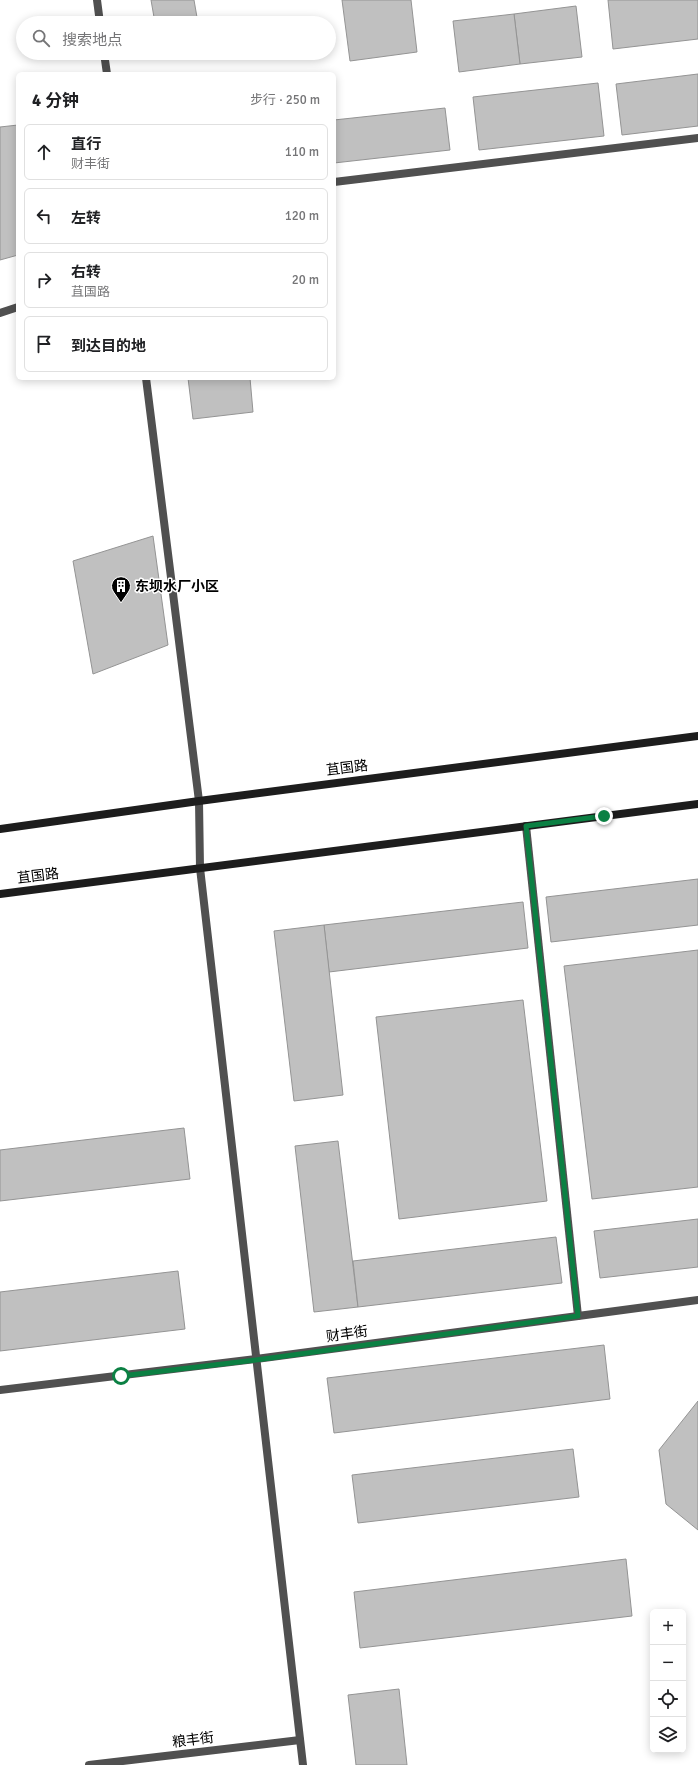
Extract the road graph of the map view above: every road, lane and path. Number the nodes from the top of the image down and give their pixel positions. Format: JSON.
{"nodes":[{"id":1,"x":97,"y":0,"type":"edge"},
{"id":2,"x":99,"y":16,"type":"edge"},
{"id":3,"x":105,"y":60,"type":"edge"},
{"id":4,"x":107,"y":72,"type":"edge"},
{"id":5,"x":698,"y":138,"type":"edge"},
{"id":6,"x":336,"y":182,"type":"edge"},
{"id":7,"x":16,"y":308,"type":"edge"},
{"id":8,"x":0,"y":313,"type":"edge"},
{"id":9,"x":146,"y":380,"type":"edge"},
{"id":10,"x":698,"y":736,"type":"edge"},
{"id":11,"x":198,"y":801,"type":"junction"},
{"id":12,"x":698,"y":804,"type":"edge"},
{"id":13,"x":526,"y":826,"type":"junction"},
{"id":14,"x":0,"y":829,"type":"edge"},
{"id":15,"x":200,"y":868,"type":"junction"},
{"id":16,"x":0,"y":894,"type":"edge"},
{"id":17,"x":698,"y":1300,"type":"edge"},
{"id":18,"x":578,"y":1316,"type":"junction"},
{"id":19,"x":256,"y":1360,"type":"junction"},
{"id":20,"x":0,"y":1390,"type":"edge"},
{"id":21,"x":300,"y":1740,"type":"junction"},
{"id":22,"x":89,"y":1765,"type":"edge"},
{"id":23,"x":303,"y":1765,"type":"edge"}],
"edges":[{"from":1,"to":2,"type":"street"},
{"from":3,"to":4,"type":"street"},
{"from":5,"to":6,"type":"street"},
{"from":7,"to":8,"type":"street"},
{"from":9,"to":11,"type":"street"},
{"from":10,"to":11,"type":"main road","name":"苴国路"},
{"from":11,"to":14,"type":"main road","name":"苴国路"},
{"from":11,"to":15,"type":"street"},
{"from":12,"to":13,"type":"main road","name":"苴国路"},
{"from":13,"to":15,"type":"main road","name":"苴国路"},
{"from":13,"to":18,"type":"street"},
{"from":15,"to":16,"type":"main road","name":"苴国路"},
{"from":15,"to":19,"type":"street"},
{"from":17,"to":18,"type":"street","name":"财丰街"},
{"from":18,"to":19,"type":"street","name":"财丰街"},
{"from":19,"to":20,"type":"street","name":"财丰街"},
{"from":19,"to":21,"type":"street"},
{"from":21,"to":22,"type":"street","name":"粮丰街"},
{"from":21,"to":23,"type":"street"}]}
